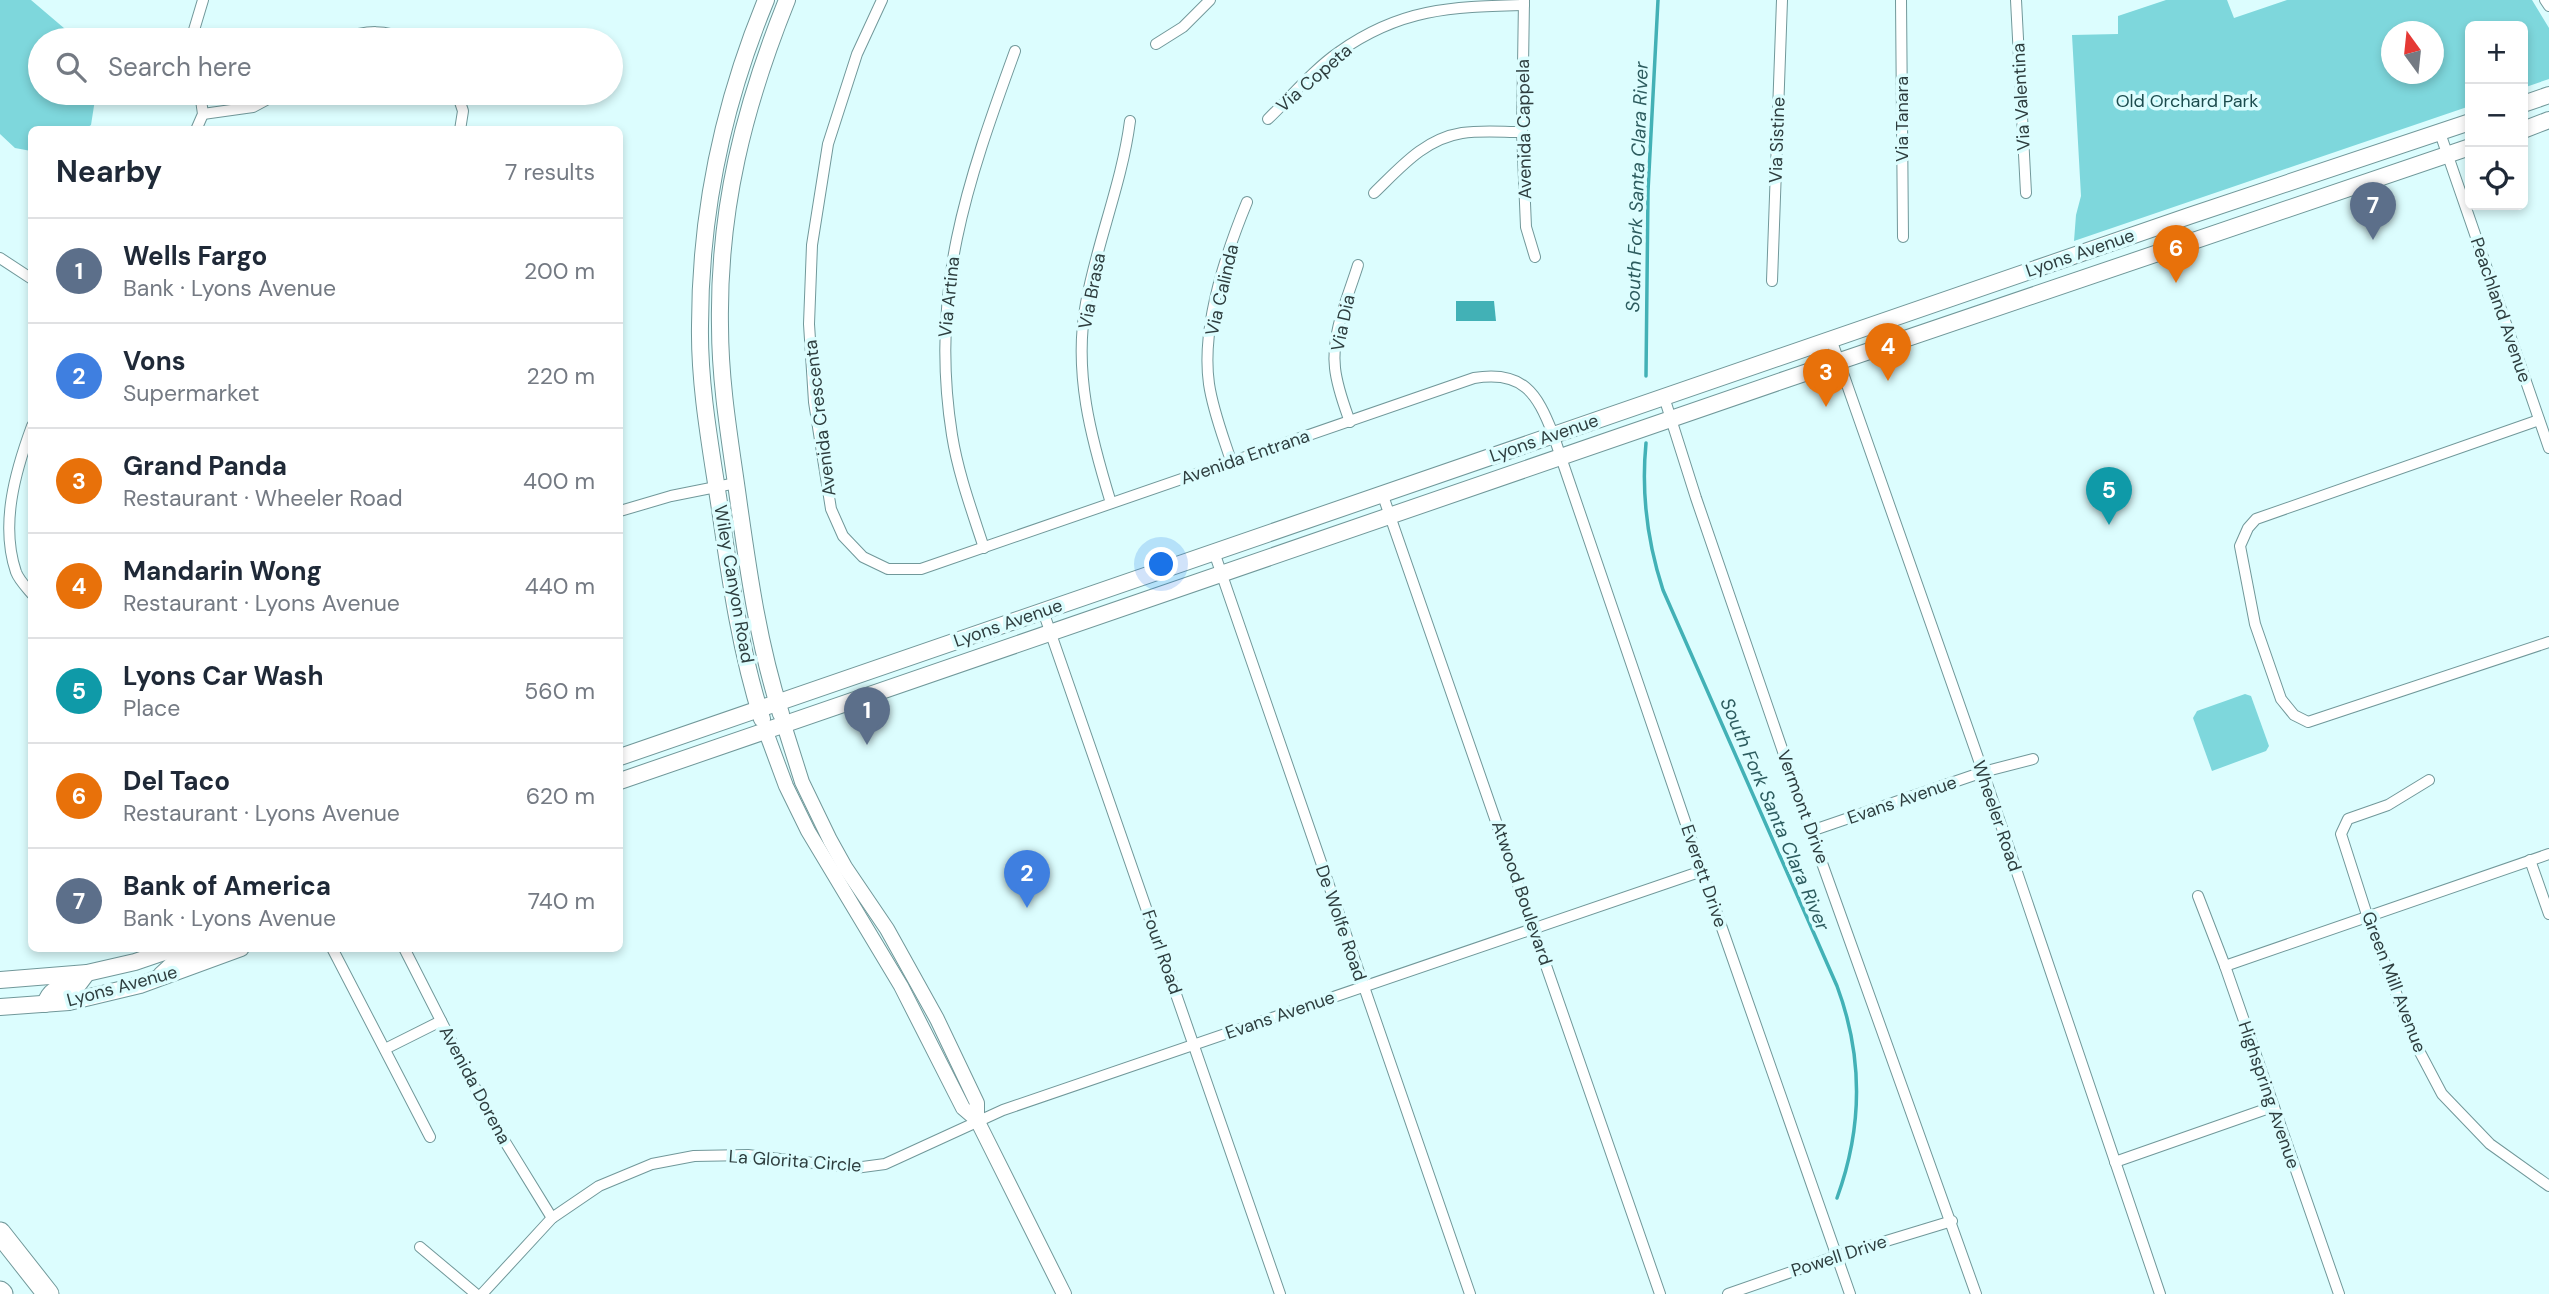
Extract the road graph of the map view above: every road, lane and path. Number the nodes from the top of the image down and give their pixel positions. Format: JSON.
{"nodes":[{"id":1,"x":204,"y":0,"type":"edge"},
{"id":2,"x":766,"y":0,"type":"edge"},
{"id":3,"x":787,"y":0,"type":"edge"},
{"id":4,"x":882,"y":0,"type":"edge"},
{"id":5,"x":1210,"y":0,"type":"edge"},
{"id":6,"x":1782,"y":0,"type":"edge"},
{"id":7,"x":1901,"y":0,"type":"edge"},
{"id":8,"x":2016,"y":0,"type":"edge"},
{"id":9,"x":2545,"y":0,"type":"edge"},
{"id":10,"x":1524,"y":3,"type":"edge"},
{"id":11,"x":2549,"y":6,"type":"edge"},
{"id":12,"x":195,"y":28,"type":"edge"},
{"id":13,"x":1156,"y":44,"type":"dead end"},
{"id":14,"x":1015,"y":51,"type":"dead end"},
{"id":15,"x":2549,"y":95,"type":"edge"},
{"id":16,"x":2528,"y":102,"type":"edge"},
{"id":17,"x":202,"y":105,"type":"edge"},
{"id":18,"x":257,"y":105,"type":"edge"},
{"id":19,"x":461,"y":105,"type":"edge"},
{"id":20,"x":203,"y":114,"type":"junction"},
{"id":21,"x":1268,"y":118,"type":"dead end"},
{"id":22,"x":2549,"y":120,"type":"edge"},
{"id":23,"x":1130,"y":121,"type":"dead end"},
{"id":24,"x":2465,"y":124,"type":"edge"},
{"id":25,"x":198,"y":126,"type":"edge"},
{"id":26,"x":461,"y":126,"type":"edge"},
{"id":27,"x":2528,"y":128,"type":"edge"},
{"id":28,"x":1522,"y":132,"type":"junction"},
{"id":29,"x":2440,"y":133,"type":"junction"},
{"id":30,"x":2465,"y":149,"type":"edge"},
{"id":31,"x":2448,"y":154,"type":"junction"},
{"id":32,"x":2026,"y":193,"type":"dead end"},
{"id":33,"x":1374,"y":194,"type":"dead end"},
{"id":34,"x":1247,"y":202,"type":"dead end"},
{"id":35,"x":1903,"y":237,"type":"dead end"},
{"id":36,"x":1535,"y":257,"type":"dead end"},
{"id":37,"x":0,"y":258,"type":"edge"},
{"id":38,"x":1358,"y":265,"type":"dead end"},
{"id":39,"x":28,"y":276,"type":"edge"},
{"id":40,"x":1772,"y":281,"type":"dead end"},
{"id":41,"x":1831,"y":339,"type":"junction"},
{"id":42,"x":1839,"y":361,"type":"junction"},
{"id":43,"x":1664,"y":397,"type":"junction"},
{"id":44,"x":1671,"y":420,"type":"junction"},
{"id":45,"x":2539,"y":420,"type":"junction"},
{"id":46,"x":1350,"y":422,"type":"junction"},
{"id":47,"x":1553,"y":434,"type":"junction"},
{"id":48,"x":28,"y":437,"type":"edge"},
{"id":49,"x":2549,"y":448,"type":"edge"},
{"id":50,"x":1561,"y":457,"type":"junction"},
{"id":51,"x":1231,"y":461,"type":"junction"},
{"id":52,"x":736,"y":483,"type":"junction"},
{"id":53,"x":717,"y":486,"type":"junction"},
{"id":54,"x":1382,"y":493,"type":"junction"},
{"id":55,"x":1111,"y":503,"type":"junction"},
{"id":56,"x":623,"y":511,"type":"edge"},
{"id":57,"x":1390,"y":515,"type":"junction"},
{"id":58,"x":2,"y":527,"type":"edge"},
{"id":59,"x":984,"y":548,"type":"junction"},
{"id":60,"x":1214,"y":552,"type":"junction"},
{"id":61,"x":888,"y":569,"type":"joint"},
{"id":62,"x":1221,"y":574,"type":"junction"},
{"id":63,"x":28,"y":589,"type":"edge"},
{"id":64,"x":1043,"y":611,"type":"junction"},
{"id":65,"x":1016,"y":620,"type":"junction"},
{"id":66,"x":1051,"y":633,"type":"junction"},
{"id":67,"x":2549,"y":642,"type":"edge"},
{"id":68,"x":943,"y":670,"type":"junction"},
{"id":69,"x":777,"y":704,"type":"junction"},
{"id":70,"x":759,"y":710,"type":"junction"},
{"id":71,"x":784,"y":725,"type":"junction"},
{"id":72,"x":766,"y":732,"type":"junction"},
{"id":73,"x":623,"y":756,"type":"edge"},
{"id":74,"x":2033,"y":759,"type":"dead end"},
{"id":75,"x":1983,"y":772,"type":"junction"},
{"id":76,"x":623,"y":780,"type":"edge"},
{"id":77,"x":2429,"y":780,"type":"dead end"},
{"id":78,"x":1811,"y":831,"type":"junction"},
{"id":79,"x":2549,"y":853,"type":"edge"},
{"id":80,"x":2530,"y":860,"type":"junction"},
{"id":81,"x":1702,"y":871,"type":"junction"},
{"id":82,"x":2198,"y":896,"type":"dead end"},
{"id":83,"x":2549,"y":914,"type":"edge"},
{"id":84,"x":2367,"y":915,"type":"junction"},
{"id":85,"x":1535,"y":927,"type":"junction"},
{"id":86,"x":165,"y":952,"type":"edge"},
{"id":87,"x":200,"y":952,"type":"edge"},
{"id":88,"x":230,"y":952,"type":"edge"},
{"id":89,"x":334,"y":952,"type":"edge"},
{"id":90,"x":406,"y":952,"type":"edge"},
{"id":91,"x":903,"y":956,"type":"junction"},
{"id":92,"x":152,"y":957,"type":"junction"},
{"id":93,"x":889,"y":966,"type":"junction"},
{"id":94,"x":2225,"y":966,"type":"junction"},
{"id":95,"x":87,"y":973,"type":"junction"},
{"id":96,"x":156,"y":979,"type":"junction"},
{"id":97,"x":0,"y":980,"type":"edge"},
{"id":98,"x":1363,"y":986,"type":"junction"},
{"id":99,"x":95,"y":995,"type":"junction"},
{"id":100,"x":45,"y":1004,"type":"junction"},
{"id":101,"x":0,"y":1007,"type":"edge"},
{"id":102,"x":441,"y":1021,"type":"junction"},
{"id":103,"x":946,"y":1038,"type":"junction"},
{"id":104,"x":1193,"y":1044,"type":"junction"},
{"id":105,"x":930,"y":1046,"type":"junction"},
{"id":106,"x":385,"y":1049,"type":"junction"},
{"id":107,"x":962,"y":1070,"type":"junction"},
{"id":108,"x":946,"y":1076,"type":"junction"},
{"id":109,"x":2272,"y":1107,"type":"junction"},
{"id":110,"x":977,"y":1120,"type":"junction"},
{"id":111,"x":430,"y":1137,"type":"dead end"},
{"id":112,"x":2115,"y":1162,"type":"junction"},
{"id":113,"x":2549,"y":1186,"type":"edge"},
{"id":114,"x":551,"y":1218,"type":"junction"},
{"id":115,"x":1952,"y":1221,"type":"junction"},
{"id":116,"x":0,"y":1233,"type":"edge"},
{"id":117,"x":420,"y":1247,"type":"dead end"},
{"id":118,"x":1837,"y":1256,"type":"junction"},
{"id":119,"x":48,"y":1294,"type":"edge"},
{"id":120,"x":476,"y":1294,"type":"edge"},
{"id":121,"x":482,"y":1294,"type":"edge"},
{"id":122,"x":1064,"y":1294,"type":"edge"},
{"id":123,"x":1280,"y":1294,"type":"edge"},
{"id":124,"x":1470,"y":1294,"type":"edge"},
{"id":125,"x":1660,"y":1294,"type":"edge"},
{"id":126,"x":1728,"y":1294,"type":"edge"},
{"id":127,"x":1850,"y":1294,"type":"edge"},
{"id":128,"x":1976,"y":1294,"type":"edge"},
{"id":129,"x":2160,"y":1294,"type":"edge"},
{"id":130,"x":2339,"y":1294,"type":"edge"}],
"edges":[{"from":1,"to":12,"type":"street"},
{"from":2,"to":53,"type":"main road","name":"Wiley Canyon Road"},
{"from":3,"to":52,"type":"main road","name":"Wiley Canyon Road"},
{"from":4,"to":61,"type":"street","name":"Avenida Crescenta"},
{"from":5,"to":13,"type":"street"},
{"from":6,"to":40,"type":"street","name":"Via Sistine"},
{"from":7,"to":35,"type":"street","name":"Via Tanara"},
{"from":8,"to":32,"type":"street","name":"Via Valentina"},
{"from":9,"to":11,"type":"street"},
{"from":10,"to":21,"type":"street","name":"Via Copeta"},
{"from":10,"to":28,"type":"street","name":"Avenida Cappela"},
{"from":14,"to":59,"type":"street","name":"Via Artina"},
{"from":15,"to":16,"type":"main road"},
{"from":17,"to":20,"type":"street"},
{"from":18,"to":20,"type":"street"},
{"from":19,"to":26,"type":"street"},
{"from":20,"to":25,"type":"street"},
{"from":22,"to":27,"type":"main road"},
{"from":23,"to":55,"type":"street","name":"Via Brasa"},
{"from":24,"to":29,"type":"main road","name":"Lyons Avenue"},
{"from":28,"to":33,"type":"street"},
{"from":28,"to":36,"type":"street","name":"Avenida Cappela"},
{"from":29,"to":31,"type":"street","name":"Peachland Avenue"},
{"from":29,"to":41,"type":"main road","name":"Lyons Avenue"},
{"from":30,"to":31,"type":"main road","name":"Lyons Avenue"},
{"from":31,"to":42,"type":"main road","name":"Lyons Avenue"},
{"from":31,"to":45,"type":"street","name":"Peachland Avenue"},
{"from":34,"to":51,"type":"street","name":"Via Calinda"},
{"from":37,"to":39,"type":"street"},
{"from":38,"to":46,"type":"street","name":"Via Dia"},
{"from":41,"to":42,"type":"street","name":"Wheeler Road"},
{"from":41,"to":43,"type":"main road","name":"Lyons Avenue"},
{"from":42,"to":44,"type":"main road","name":"Lyons Avenue"},
{"from":42,"to":75,"type":"street","name":"Wheeler Road"},
{"from":43,"to":44,"type":"street","name":"Vermont Drive"},
{"from":43,"to":47,"type":"main road","name":"Lyons Avenue"},
{"from":44,"to":50,"type":"main road","name":"Lyons Avenue"},
{"from":44,"to":78,"type":"street","name":"Vermont Drive"},
{"from":45,"to":49,"type":"street","name":"Peachland Avenue"},
{"from":45,"to":67,"type":"street"},
{"from":46,"to":47,"type":"street","name":"Avenida Entrana"},
{"from":46,"to":51,"type":"street","name":"Avenida Entrana"},
{"from":47,"to":50,"type":"street","name":"Avenida Entrana"},
{"from":47,"to":54,"type":"main road","name":"Lyons Avenue"},
{"from":48,"to":58,"type":"street"},
{"from":50,"to":57,"type":"main road","name":"Lyons Avenue"},
{"from":50,"to":81,"type":"street","name":"Everett Drive"},
{"from":51,"to":55,"type":"street","name":"Avenida Entrana"},
{"from":52,"to":53,"type":"street"},
{"from":52,"to":69,"type":"main road","name":"Wiley Canyon Road"},
{"from":53,"to":56,"type":"street"},
{"from":53,"to":70,"type":"main road","name":"Wiley Canyon Road"},
{"from":54,"to":57,"type":"street","name":"Atwood Boulevard"},
{"from":54,"to":60,"type":"main road","name":"Lyons Avenue"},
{"from":55,"to":59,"type":"street","name":"Avenida Entrana"},
{"from":57,"to":62,"type":"main road","name":"Lyons Avenue"},
{"from":57,"to":85,"type":"street","name":"Atwood Boulevard"},
{"from":58,"to":63,"type":"street"},
{"from":59,"to":61,"type":"street","name":"Avenida Entrana"},
{"from":60,"to":62,"type":"street","name":"De Wolfe Road"},
{"from":60,"to":64,"type":"main road","name":"Lyons Avenue"},
{"from":62,"to":66,"type":"main road","name":"Lyons Avenue"},
{"from":62,"to":98,"type":"street","name":"De Wolfe Road"},
{"from":64,"to":65,"type":"main road","name":"Lyons Avenue"},
{"from":64,"to":66,"type":"street","name":"Fourl Road"},
{"from":65,"to":68,"type":"main road"},
{"from":65,"to":69,"type":"main road","name":"Lyons Avenue"},
{"from":66,"to":68,"type":"main road","name":"Lyons Avenue"},
{"from":66,"to":104,"type":"street","name":"Fourl Road"},
{"from":68,"to":71,"type":"main road","name":"Lyons Avenue"},
{"from":69,"to":70,"type":"main road","name":"Lyons Avenue"},
{"from":69,"to":71,"type":"main road","name":"Wiley Canyon Road"},
{"from":70,"to":72,"type":"main road","name":"Wiley Canyon Road"},
{"from":70,"to":73,"type":"main road","name":"Lyons Avenue"},
{"from":71,"to":72,"type":"main road","name":"Lyons Avenue"},
{"from":71,"to":91,"type":"street","name":"Wiley Canyon Road"},
{"from":72,"to":76,"type":"main road","name":"Lyons Avenue"},
{"from":72,"to":93,"type":"street","name":"Wiley Canyon Road"},
{"from":74,"to":75,"type":"street","name":"Evans Avenue"},
{"from":75,"to":78,"type":"street","name":"Evans Avenue"},
{"from":75,"to":112,"type":"street","name":"Wheeler Road"},
{"from":77,"to":84,"type":"street","name":"Green Mill Avenue"},
{"from":78,"to":115,"type":"street","name":"Vermont Drive"},
{"from":79,"to":80,"type":"street"},
{"from":80,"to":83,"type":"street"},
{"from":80,"to":84,"type":"street"},
{"from":81,"to":85,"type":"street","name":"Evans Avenue"},
{"from":81,"to":118,"type":"street","name":"Everett Drive"},
{"from":82,"to":94,"type":"street","name":"Highspring Avenue"},
{"from":84,"to":94,"type":"street"},
{"from":84,"to":113,"type":"street","name":"Green Mill Avenue"},
{"from":85,"to":98,"type":"street","name":"Evans Avenue"},
{"from":85,"to":125,"type":"street","name":"Atwood Boulevard"},
{"from":86,"to":92,"type":"main road","name":"Lyons Avenue"},
{"from":87,"to":96,"type":"main road"},
{"from":88,"to":96,"type":"main road","name":"Lyons Avenue"},
{"from":89,"to":106,"type":"street"},
{"from":90,"to":102,"type":"street","name":"Avenida Dorena"},
{"from":91,"to":93,"type":"street"},
{"from":91,"to":103,"type":"street","name":"Wiley Canyon Road"},
{"from":92,"to":95,"type":"main road","name":"Lyons Avenue"},
{"from":92,"to":99,"type":"main road"},
{"from":93,"to":105,"type":"street","name":"Wiley Canyon Road"},
{"from":94,"to":109,"type":"street","name":"Highspring Avenue"},
{"from":95,"to":97,"type":"main road","name":"Lyons Avenue"},
{"from":95,"to":100,"type":"main road"},
{"from":96,"to":99,"type":"main road","name":"Lyons Avenue"},
{"from":98,"to":104,"type":"street","name":"Evans Avenue"},
{"from":98,"to":124,"type":"street","name":"De Wolfe Road"},
{"from":99,"to":100,"type":"main road","name":"Lyons Avenue"},
{"from":100,"to":101,"type":"main road","name":"Lyons Avenue"},
{"from":102,"to":106,"type":"street"},
{"from":102,"to":114,"type":"street","name":"Avenida Dorena"},
{"from":103,"to":105,"type":"street"},
{"from":103,"to":107,"type":"street","name":"Wiley Canyon Road"},
{"from":104,"to":110,"type":"street","name":"Evans Avenue"},
{"from":104,"to":123,"type":"street","name":"Fourl Road"},
{"from":105,"to":108,"type":"street","name":"Wiley Canyon Road"},
{"from":106,"to":111,"type":"street"},
{"from":107,"to":108,"type":"street"},
{"from":107,"to":110,"type":"street","name":"Wiley Canyon Road"},
{"from":108,"to":110,"type":"street","name":"Wiley Canyon Road"},
{"from":109,"to":112,"type":"street"},
{"from":109,"to":130,"type":"street","name":"Highspring Avenue"},
{"from":110,"to":114,"type":"street","name":"La Glorita Circle"},
{"from":110,"to":122,"type":"street","name":"Wiley Canyon Road"},
{"from":112,"to":129,"type":"street","name":"Wheeler Road"},
{"from":114,"to":121,"type":"street","name":"La Glorita Circle"},
{"from":115,"to":118,"type":"street","name":"Powell Drive"},
{"from":115,"to":128,"type":"street","name":"Vermont Drive"},
{"from":116,"to":119,"type":"highway"},
{"from":117,"to":120,"type":"street"},
{"from":118,"to":126,"type":"street","name":"Powell Drive"},
{"from":118,"to":127,"type":"street","name":"Everett Drive"}]}
